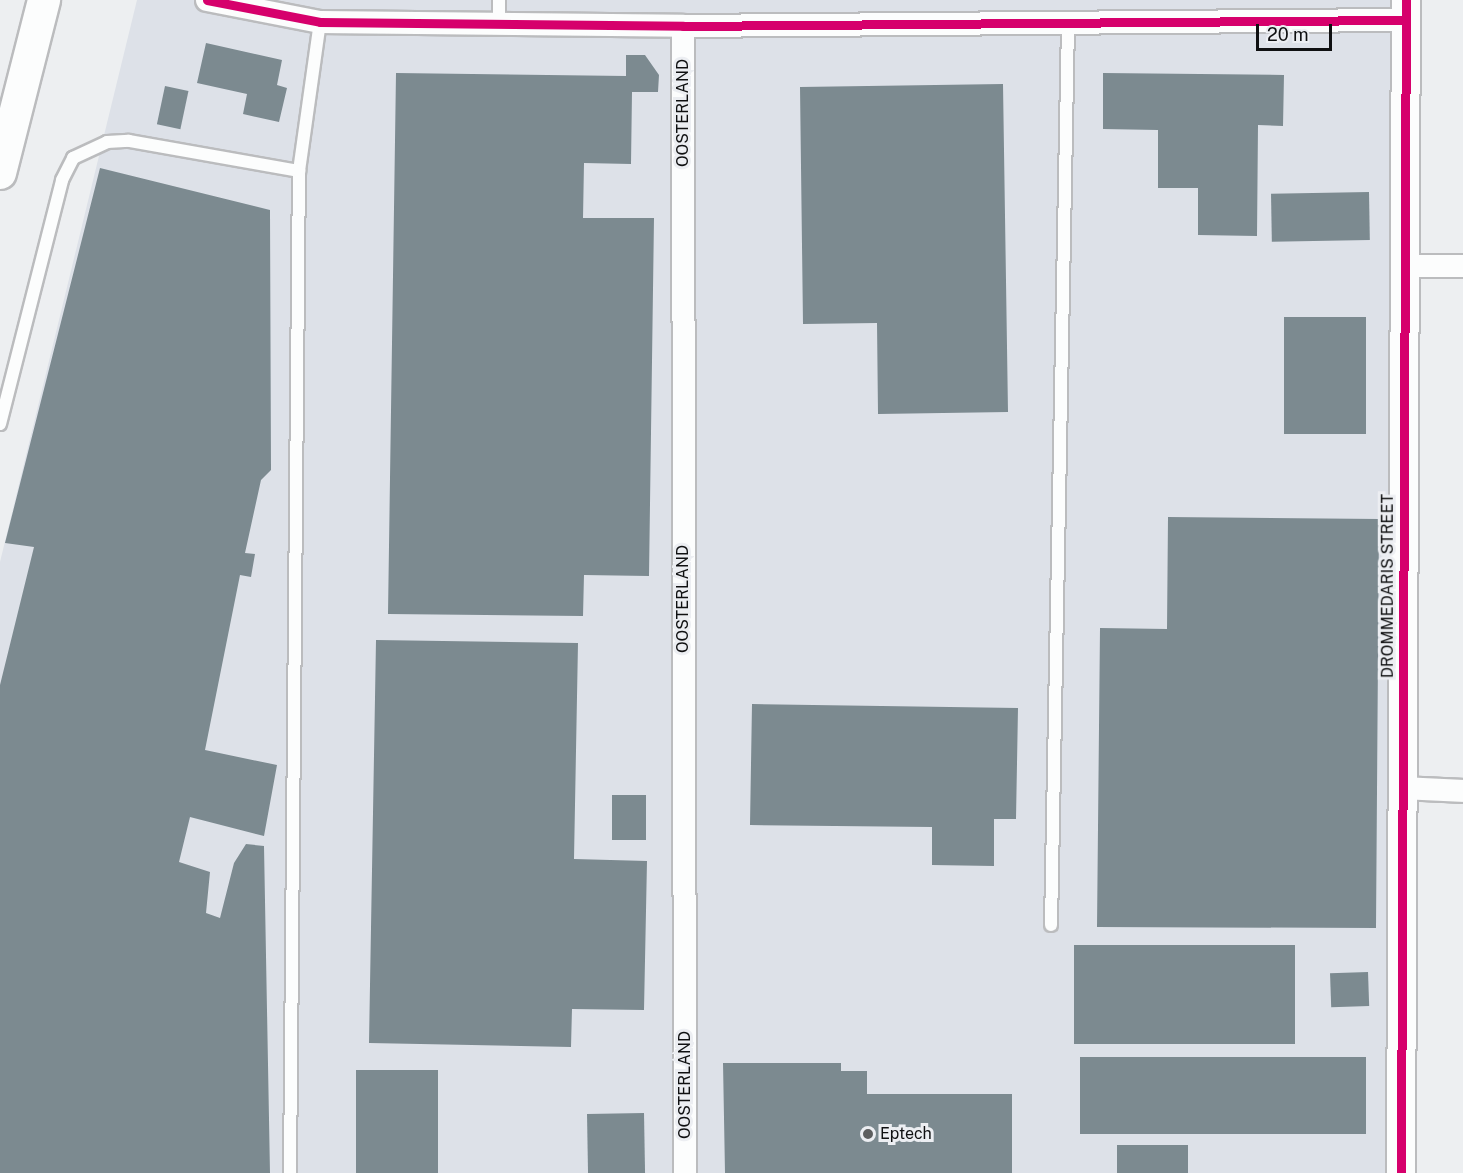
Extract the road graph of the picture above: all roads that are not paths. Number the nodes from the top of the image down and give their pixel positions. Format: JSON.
{"nodes":[{"id":1,"x":44,"y":0,"type":"edge"},
{"id":2,"x":207,"y":0,"type":"edge"},
{"id":3,"x":499,"y":0,"type":"edge"},
{"id":4,"x":1406,"y":10,"type":"edge"},
{"id":5,"x":1068,"y":21,"type":"junction"},
{"id":6,"x":320,"y":22,"type":"junction"},
{"id":7,"x":499,"y":24,"type":"junction"},
{"id":8,"x":683,"y":26,"type":"junction"},
{"id":9,"x":299,"y":171,"type":"junction"},
{"id":10,"x":0,"y":173,"type":"edge"},
{"id":11,"x":1405,"y":266,"type":"junction"},
{"id":12,"x":1463,"y":266,"type":"edge"},
{"id":13,"x":0,"y":424,"type":"edge"},
{"id":14,"x":1402,"y":788,"type":"junction"},
{"id":15,"x":1463,"y":790,"type":"edge"},
{"id":16,"x":1051,"y":925,"type":"dead end"},
{"id":17,"x":290,"y":1173,"type":"edge"},
{"id":18,"x":686,"y":1173,"type":"edge"},
{"id":19,"x":1401,"y":1173,"type":"edge"}],
"edges":[{"from":1,"to":10,"type":"main road"},
{"from":2,"to":6,"type":"street"},
{"from":3,"to":7,"type":"lane"},
{"from":4,"to":5,"type":"street"},
{"from":4,"to":11,"type":"street","name":"DROMMEDARIS STREET"},
{"from":5,"to":8,"type":"street"},
{"from":5,"to":16,"type":"lane"},
{"from":6,"to":7,"type":"street"},
{"from":6,"to":9,"type":"lane"},
{"from":7,"to":8,"type":"street"},
{"from":8,"to":18,"type":"street","name":"OOSTERLAND"},
{"from":9,"to":13,"type":"lane"},
{"from":9,"to":17,"type":"lane"},
{"from":11,"to":12,"type":"street"},
{"from":11,"to":14,"type":"street","name":"DROMMEDARIS STREET"},
{"from":14,"to":15,"type":"street"},
{"from":14,"to":19,"type":"street","name":"DROMMEDARIS STREET"}]}
